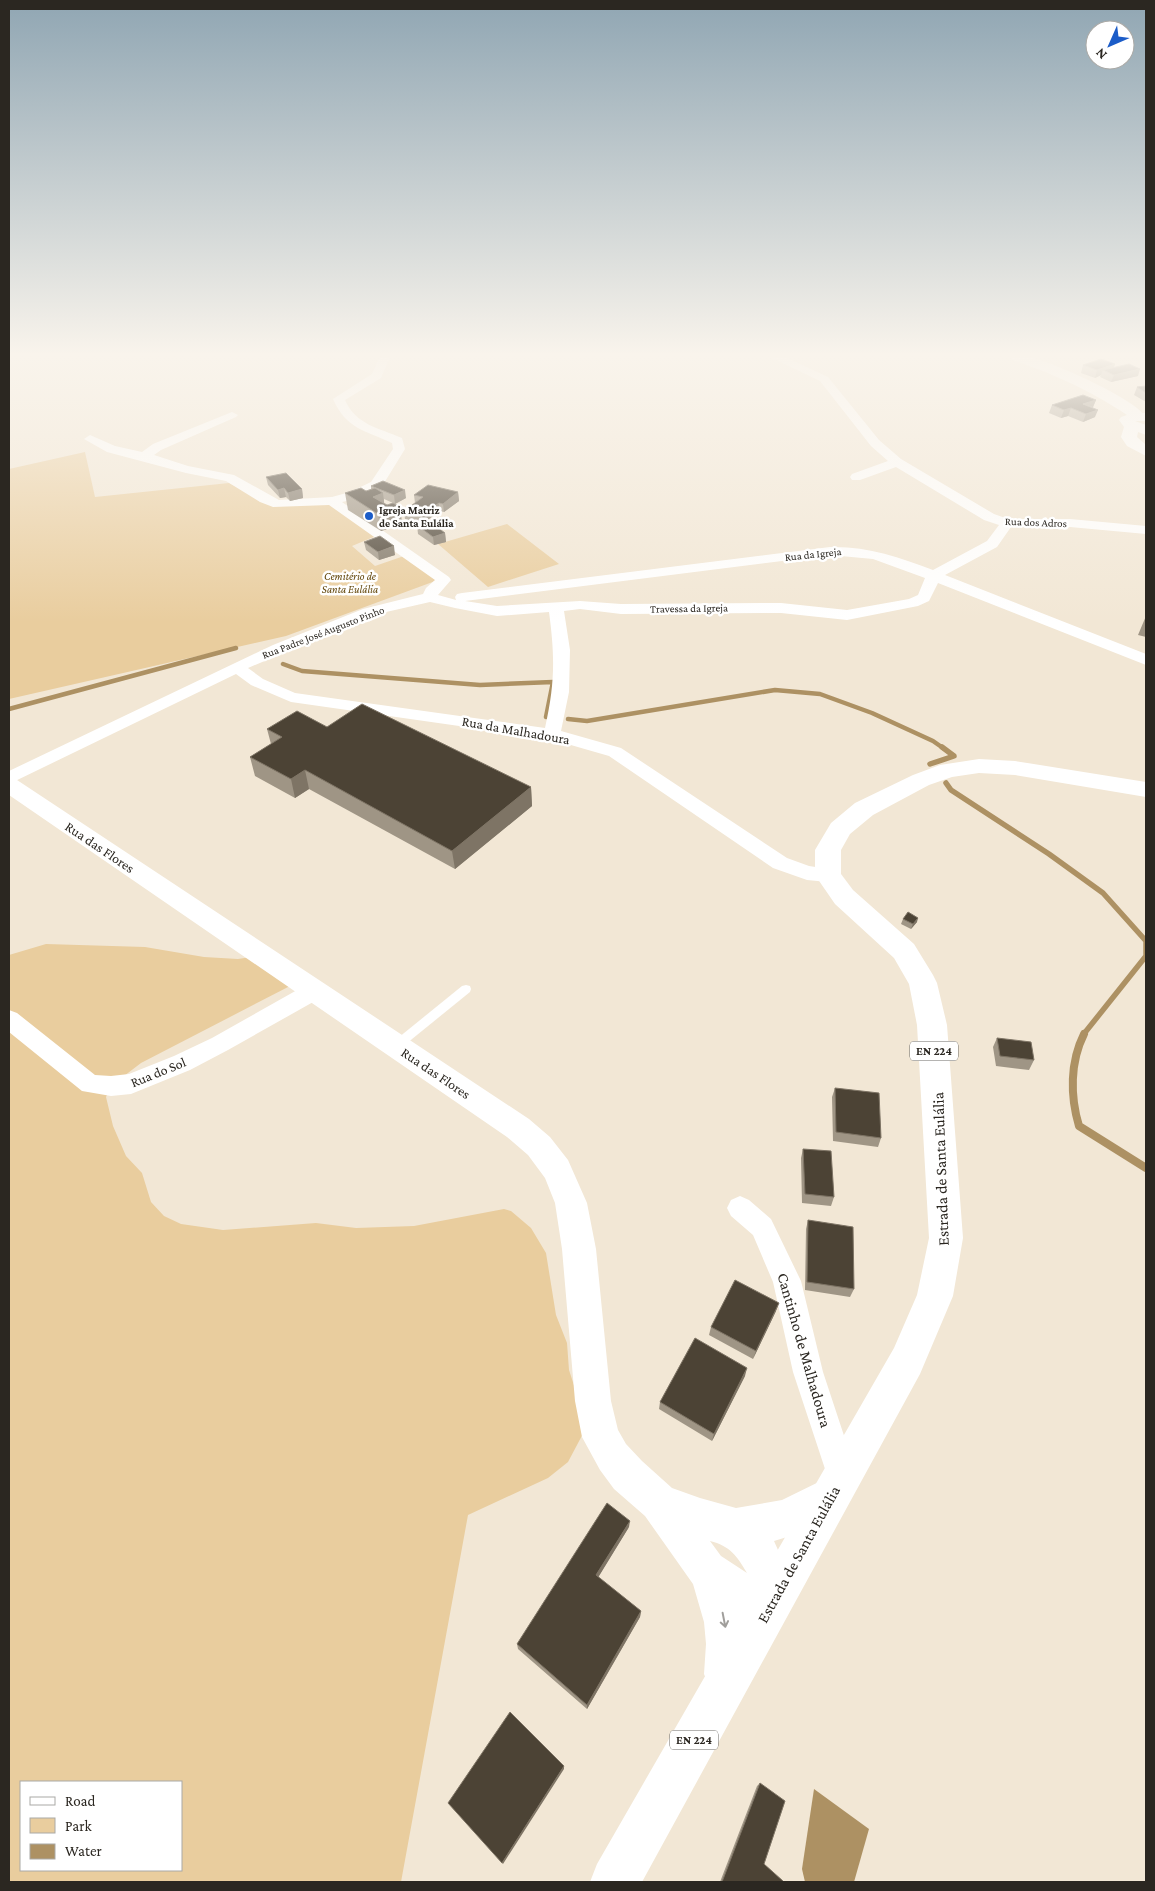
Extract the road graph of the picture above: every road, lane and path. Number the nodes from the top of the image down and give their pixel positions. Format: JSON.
{"nodes":[{"id":1,"x":103,"y":445,"type":"edge"},
{"id":2,"x":161,"y":445,"type":"edge"},
{"id":3,"x":399,"y":445,"type":"edge"},
{"id":4,"x":878,"y":445,"type":"edge"},
{"id":5,"x":147,"y":456,"type":"junction"},
{"id":6,"x":897,"y":462,"type":"junction"},
{"id":7,"x":856,"y":477,"type":"dead end"},
{"id":8,"x":332,"y":501,"type":"junction"},
{"id":9,"x":1007,"y":523,"type":"junction"},
{"id":10,"x":1146,"y":530,"type":"edge"},
{"id":11,"x":934,"y":576,"type":"junction"},
{"id":12,"x":430,"y":596,"type":"junction"},
{"id":13,"x":462,"y":597,"type":"dead end"},
{"id":14,"x":556,"y":606,"type":"junction"},
{"id":15,"x":1146,"y":660,"type":"edge"},
{"id":16,"x":236,"y":667,"type":"junction"},
{"id":17,"x":552,"y":734,"type":"junction"},
{"id":18,"x":9,"y":778,"type":"edge"},
{"id":19,"x":9,"y":786,"type":"edge"},
{"id":20,"x":1146,"y":790,"type":"edge"},
{"id":21,"x":828,"y":874,"type":"junction"},
{"id":22,"x":466,"y":989,"type":"dead end"},
{"id":23,"x":314,"y":991,"type":"junction"},
{"id":24,"x":9,"y":1019,"type":"edge"},
{"id":25,"x":396,"y":1046,"type":"junction"},
{"id":26,"x":740,"y":1208,"type":"dead end"},
{"id":27,"x":837,"y":1485,"type":"junction"},
{"id":28,"x":658,"y":1502,"type":"junction"},
{"id":29,"x":736,"y":1528,"type":"junction"},
{"id":30,"x":707,"y":1570,"type":"junction"},
{"id":31,"x":773,"y":1598,"type":"junction"},
{"id":32,"x":724,"y":1687,"type":"junction"},
{"id":33,"x":615,"y":1882,"type":"edge"}],
"edges":[{"from":1,"to":5,"type":"street"},
{"from":2,"to":5,"type":"street"},
{"from":3,"to":8,"type":"street"},
{"from":4,"to":6,"type":"street","name":"Rua dos Adros"},
{"from":5,"to":8,"type":"street"},
{"from":6,"to":7,"type":"street"},
{"from":6,"to":9,"type":"street","name":"Rua dos Adros"},
{"from":8,"to":12,"type":"street"},
{"from":9,"to":10,"type":"street","name":"Rua dos Adros"},
{"from":9,"to":11,"type":"street"},
{"from":11,"to":13,"type":"street","name":"Rua da Igreja"},
{"from":11,"to":14,"type":"street","name":"Travessa da Igreja"},
{"from":11,"to":15,"type":"street","name":"Rua da Igreja"},
{"from":12,"to":14,"type":"street","name":"Travessa da Igreja"},
{"from":12,"to":16,"type":"street","name":"Rua Padre José Augusto Pinho"},
{"from":14,"to":17,"type":"street"},
{"from":16,"to":17,"type":"street","name":"Rua da Malhadoura"},
{"from":16,"to":18,"type":"street","name":"Rua Padre José Augusto Pinho"},
{"from":17,"to":21,"type":"street","name":"Rua da Malhadoura"},
{"from":19,"to":23,"type":"street","name":"Rua das Flores"},
{"from":20,"to":21,"type":"main road"},
{"from":21,"to":27,"type":"main road","name":"Estrada de Santa Eulália","number":"EN 224"},
{"from":22,"to":25,"type":"lane"},
{"from":23,"to":24,"type":"street","name":"Rua do Sol"},
{"from":23,"to":25,"type":"street","name":"Rua das Flores"},
{"from":25,"to":28,"type":"street","name":"Rua das Flores"},
{"from":26,"to":27,"type":"street","name":"Cantinho de Malhadoura"},
{"from":27,"to":29,"type":"street"},
{"from":27,"to":31,"type":"main road","name":"Estrada de Santa Eulália","number":"EN 224"},
{"from":28,"to":29,"type":"street"},
{"from":28,"to":30,"type":"street"},
{"from":29,"to":31,"type":"street"},
{"from":30,"to":31,"type":"street"},
{"from":30,"to":32,"type":"street","one_way":true},
{"from":31,"to":32,"type":"main road","name":"Estrada de Santa Eulália","number":"EN 224"},
{"from":32,"to":33,"type":"main road","name":"Estrada de Santa Eulália","number":"EN 224"}]}
